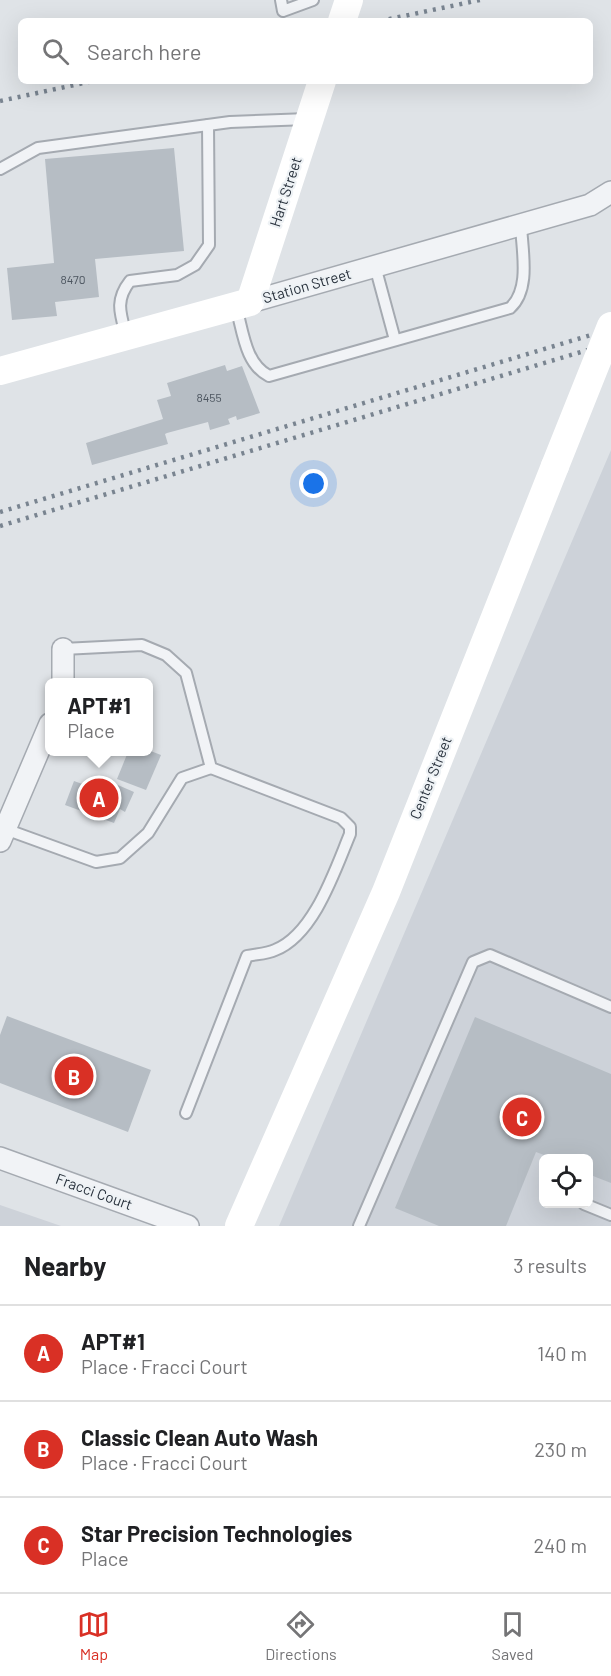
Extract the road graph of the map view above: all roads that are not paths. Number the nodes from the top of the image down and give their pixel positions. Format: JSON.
{"nodes":[{"id":1,"x":281,"y":0,"type":"edge"},
{"id":2,"x":313,"y":0,"type":"edge"},
{"id":3,"x":349,"y":0,"type":"edge"},
{"id":4,"x":343,"y":18,"type":"edge"},
{"id":5,"x":321,"y":84,"type":"edge"},
{"id":6,"x":309,"y":119,"type":"junction"},
{"id":7,"x":208,"y":125,"type":"junction"},
{"id":8,"x":0,"y":169,"type":"edge"},
{"id":9,"x":611,"y":192,"type":"edge"},
{"id":10,"x":521,"y":225,"type":"junction"},
{"id":11,"x":375,"y":266,"type":"junction"},
{"id":12,"x":243,"y":304,"type":"junction"},
{"id":13,"x":611,"y":326,"type":"edge"},
{"id":14,"x":126,"y":336,"type":"junction"},
{"id":15,"x":395,"y":340,"type":"junction"},
{"id":16,"x":0,"y":371,"type":"edge"},
{"id":17,"x":63,"y":649,"type":"joint"},
{"id":18,"x":63,"y":678,"type":"edge"},
{"id":19,"x":45,"y":736,"type":"edge"},
{"id":20,"x":211,"y":768,"type":"junction"},
{"id":21,"x":2,"y":835,"type":"edge"},
{"id":22,"x":611,"y":1006,"type":"edge"},
{"id":23,"x":186,"y":1113,"type":"dead end"},
{"id":24,"x":0,"y":1158,"type":"edge"},
{"id":25,"x":593,"y":1207,"type":"edge"},
{"id":26,"x":611,"y":1215,"type":"edge"},
{"id":27,"x":188,"y":1226,"type":"edge"},
{"id":28,"x":239,"y":1226,"type":"edge"},
{"id":29,"x":359,"y":1226,"type":"edge"}],
"edges":[{"from":1,"to":2,"type":"lane"},
{"from":3,"to":4,"type":"main road"},
{"from":5,"to":6,"type":"main road","name":"Hart Street"},
{"from":6,"to":7,"type":"lane"},
{"from":6,"to":12,"type":"main road","name":"Hart Street"},
{"from":7,"to":8,"type":"lane"},
{"from":7,"to":14,"type":"lane"},
{"from":9,"to":10,"type":"street","name":"Station Street"},
{"from":10,"to":11,"type":"street","name":"Station Street"},
{"from":10,"to":15,"type":"lane"},
{"from":11,"to":12,"type":"street","name":"Station Street"},
{"from":11,"to":15,"type":"lane"},
{"from":12,"to":14,"type":"main road","name":"Station Street"},
{"from":12,"to":15,"type":"lane"},
{"from":13,"to":28,"type":"main road","name":"Center Street","bridge":true},
{"from":14,"to":16,"type":"main road","name":"Station Street"},
{"from":17,"to":18,"type":"street"},
{"from":17,"to":20,"type":"lane"},
{"from":19,"to":21,"type":"street"},
{"from":20,"to":21,"type":"lane"},
{"from":20,"to":23,"type":"lane"},
{"from":22,"to":29,"type":"lane"},
{"from":24,"to":27,"type":"street","name":"Fracci Court"},
{"from":25,"to":26,"type":"lane"}]}
